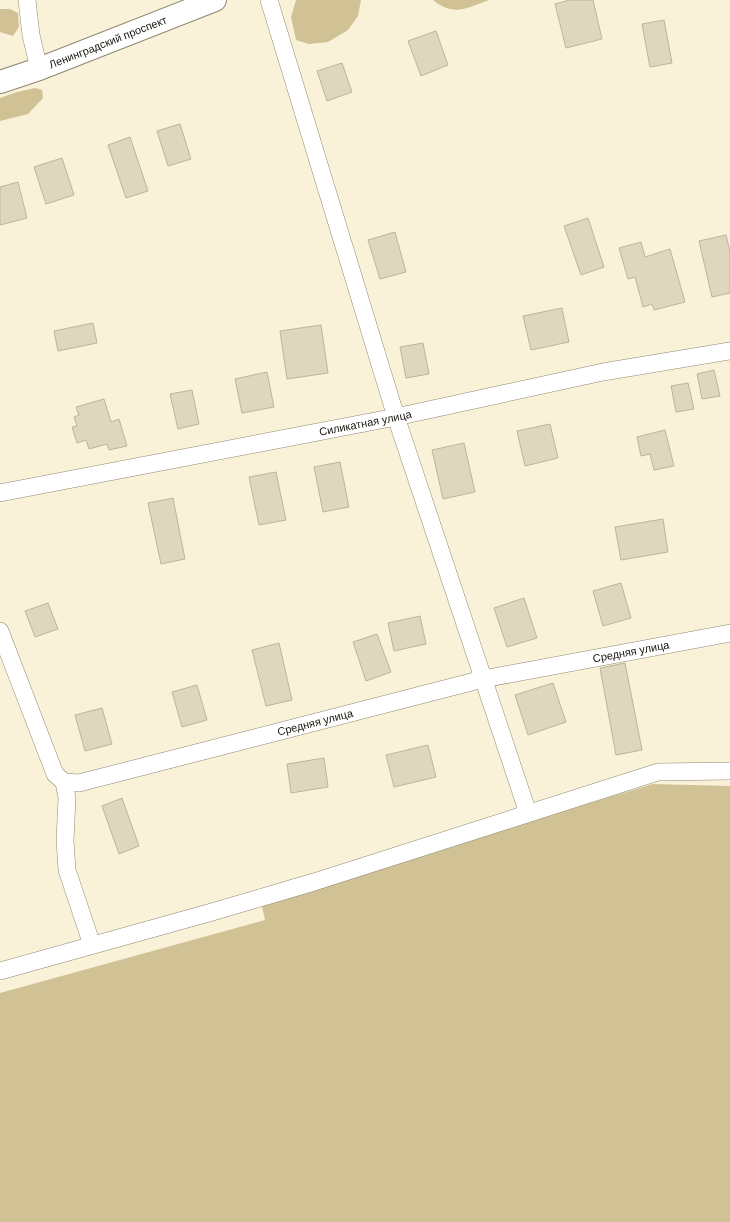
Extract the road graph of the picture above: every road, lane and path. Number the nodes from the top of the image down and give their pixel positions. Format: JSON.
{"nodes":[{"id":1,"x":27,"y":0,"type":"edge"},
{"id":2,"x":215,"y":0,"type":"edge"},
{"id":3,"x":269,"y":0,"type":"edge"},
{"id":4,"x":39,"y":69,"type":"junction"},
{"id":5,"x":0,"y":82,"type":"edge"},
{"id":6,"x":730,"y":352,"type":"edge"},
{"id":7,"x":396,"y":417,"type":"junction"},
{"id":8,"x":0,"y":492,"type":"edge"},
{"id":9,"x":0,"y":631,"type":"edge"},
{"id":10,"x":730,"y":633,"type":"edge"},
{"id":11,"x":483,"y":679,"type":"junction"},
{"id":12,"x":730,"y":771,"type":"edge"},
{"id":13,"x":64,"y":782,"type":"junction"},
{"id":14,"x":528,"y":813,"type":"junction"},
{"id":15,"x":92,"y":945,"type":"junction"},
{"id":16,"x":0,"y":971,"type":"edge"}],
"edges":[{"from":1,"to":4,"type":"street"},
{"from":2,"to":4,"type":"main road","name":"Ленинградский проспект"},
{"from":3,"to":7,"type":"street"},
{"from":4,"to":5,"type":"main road","name":"Ленинградский проспект"},
{"from":6,"to":7,"type":"street","name":"Силикатная улица"},
{"from":7,"to":8,"type":"street","name":"Силикатная улица"},
{"from":7,"to":11,"type":"street"},
{"from":9,"to":13,"type":"street"},
{"from":10,"to":11,"type":"street","name":"Средняя улица"},
{"from":11,"to":13,"type":"street","name":"Средняя улица"},
{"from":11,"to":14,"type":"street"},
{"from":12,"to":14,"type":"street"},
{"from":13,"to":15,"type":"street"},
{"from":14,"to":15,"type":"street"},
{"from":15,"to":16,"type":"street"}]}
